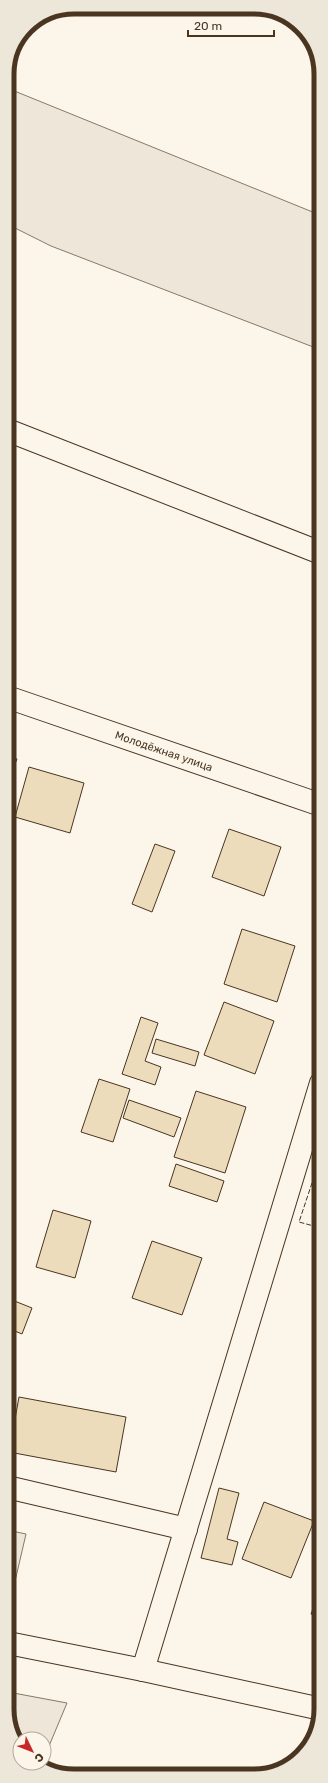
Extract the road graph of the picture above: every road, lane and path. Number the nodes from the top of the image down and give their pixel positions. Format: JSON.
{"nodes":[{"id":1,"x":14,"y":433,"type":"edge"},
{"id":2,"x":314,"y":550,"type":"edge"},
{"id":3,"x":14,"y":699,"type":"edge"},
{"id":4,"x":314,"y":804,"type":"edge"},
{"id":5,"x":314,"y":1106,"type":"edge"},
{"id":6,"x":14,"y":1488,"type":"edge"},
{"id":7,"x":186,"y":1529,"type":"junction"},
{"id":8,"x":14,"y":1644,"type":"edge"},
{"id":9,"x":142,"y":1670,"type":"junction"},
{"id":10,"x":314,"y":1707,"type":"edge"}],
"edges":[{"from":1,"to":2,"type":"main road"},
{"from":3,"to":4,"type":"main road","name":"Молодёжная улица"},
{"from":5,"to":7,"type":"main road"},
{"from":6,"to":7,"type":"main road"},
{"from":7,"to":9,"type":"main road"},
{"from":8,"to":9,"type":"main road"},
{"from":9,"to":10,"type":"main road"}]}
